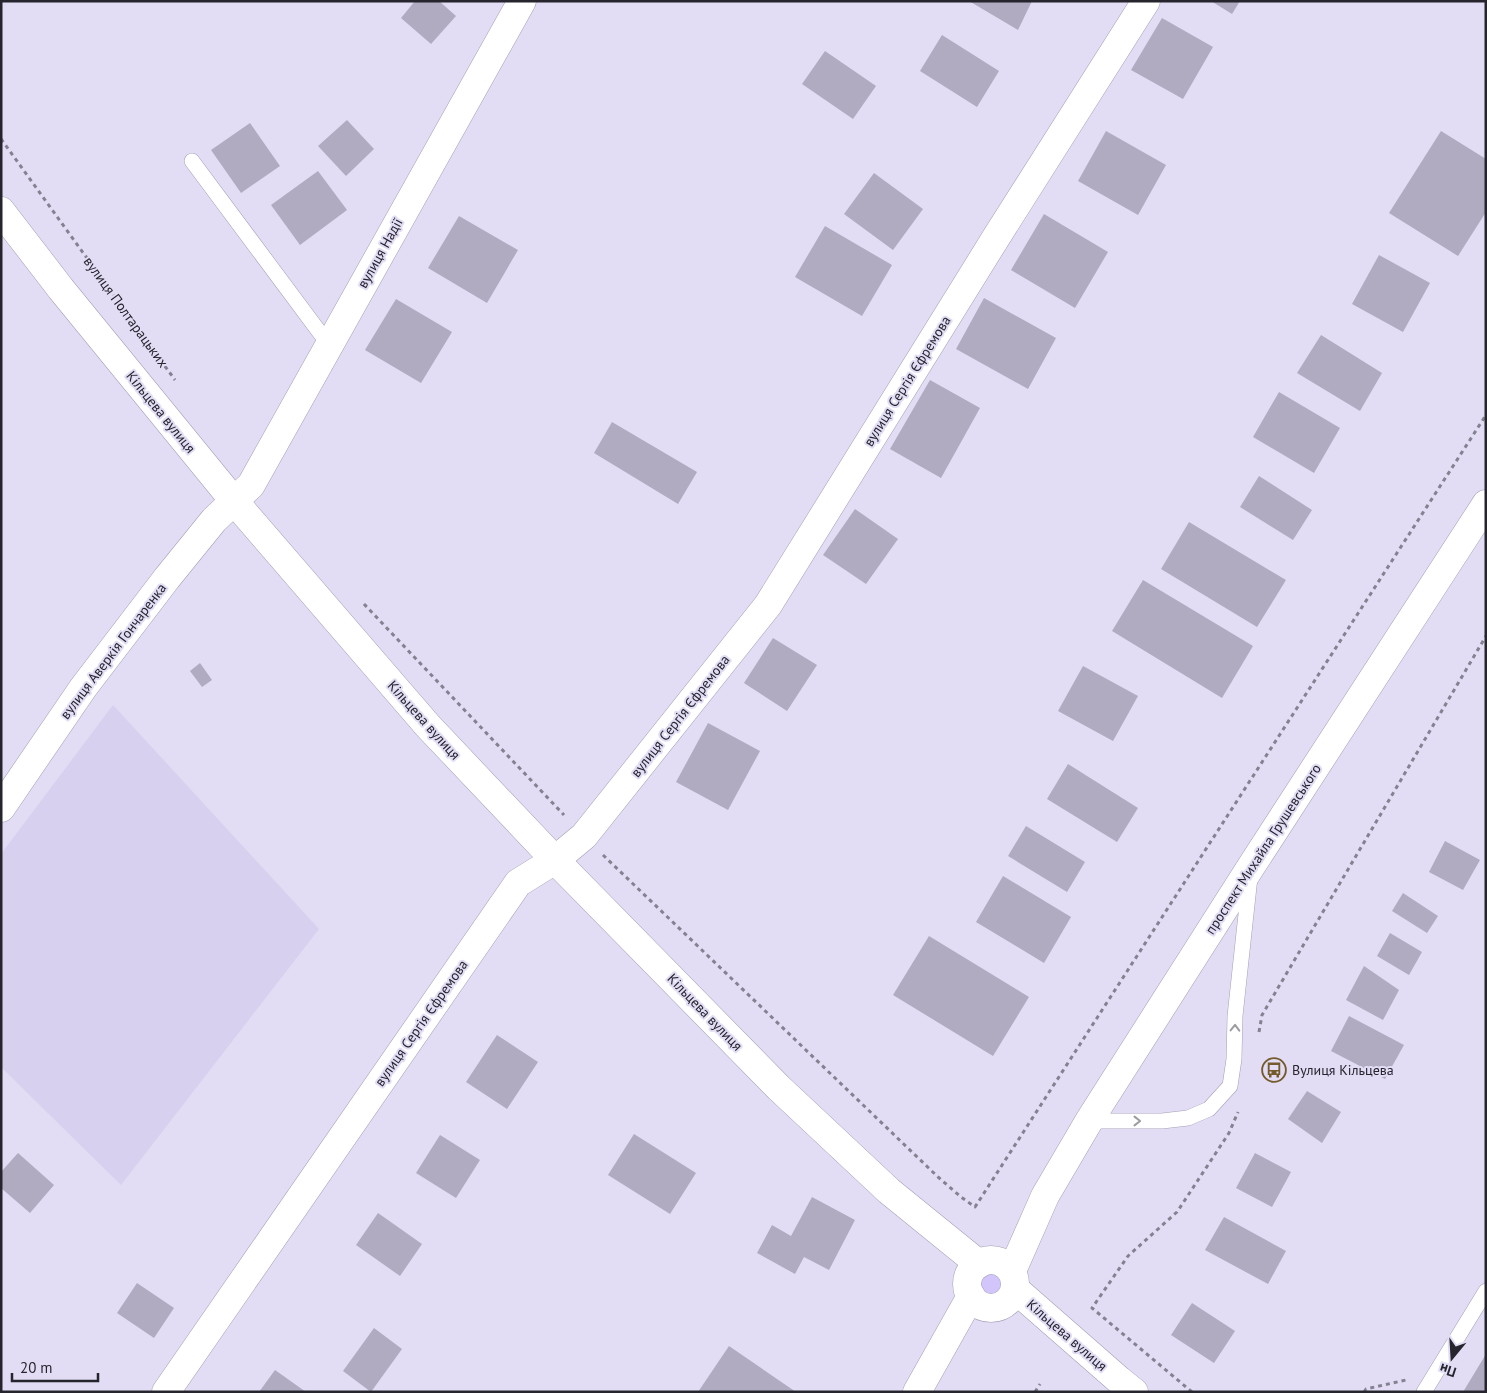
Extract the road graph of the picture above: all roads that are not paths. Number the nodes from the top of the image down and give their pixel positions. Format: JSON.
{"nodes":[{"id":1,"x":522,"y":1,"type":"edge"},
{"id":2,"x":1146,"y":1,"type":"edge"},
{"id":3,"x":192,"y":161,"type":"dead end"},
{"id":4,"x":1,"y":211,"type":"edge"},
{"id":5,"x":329,"y":345,"type":"junction"},
{"id":6,"x":234,"y":501,"type":"junction"},
{"id":7,"x":1486,"y":504,"type":"edge"},
{"id":8,"x":1,"y":808,"type":"edge"},
{"id":9,"x":555,"y":860,"type":"junction"},
{"id":10,"x":1252,"y":865,"type":"junction"},
{"id":11,"x":1089,"y":1121,"type":"junction"},
{"id":12,"x":991,"y":1284,"type":"junction"},
{"id":13,"x":1486,"y":1291,"type":"edge"},
{"id":14,"x":1126,"y":1386,"type":"edge"},
{"id":15,"x":166,"y":1392,"type":"edge"},
{"id":16,"x":918,"y":1392,"type":"edge"},
{"id":17,"x":1424,"y":1392,"type":"edge"}],
"edges":[{"from":1,"to":5,"type":"street","name":"вулиця Надії"},
{"from":2,"to":9,"type":"street","name":"вулиця Сергія Єфремова"},
{"from":3,"to":5,"type":"lane"},
{"from":4,"to":6,"type":"street","name":"Кільцева вулиця"},
{"from":5,"to":6,"type":"street","name":"вулиця Надії"},
{"from":6,"to":8,"type":"street","name":"вулиця Аверкія Гончаренка"},
{"from":6,"to":9,"type":"street","name":"Кільцева вулиця"},
{"from":7,"to":10,"type":"street","name":"проспект Михайла Грушевського"},
{"from":9,"to":12,"type":"street","name":"Кільцева вулиця"},
{"from":9,"to":15,"type":"street","name":"вулиця Сергія Єфремова"},
{"from":10,"to":11,"type":"street","name":"проспект Михайла Грушевського"},
{"from":11,"to":10,"type":"lane","one_way":true},
{"from":11,"to":12,"type":"street","name":"проспект Михайла Грушевського"},
{"from":12,"to":14,"type":"street","name":"Кільцева вулиця"},
{"from":12,"to":16,"type":"street","name":"проспект Михайла Грушевського"},
{"from":13,"to":17,"type":"lane"}]}
